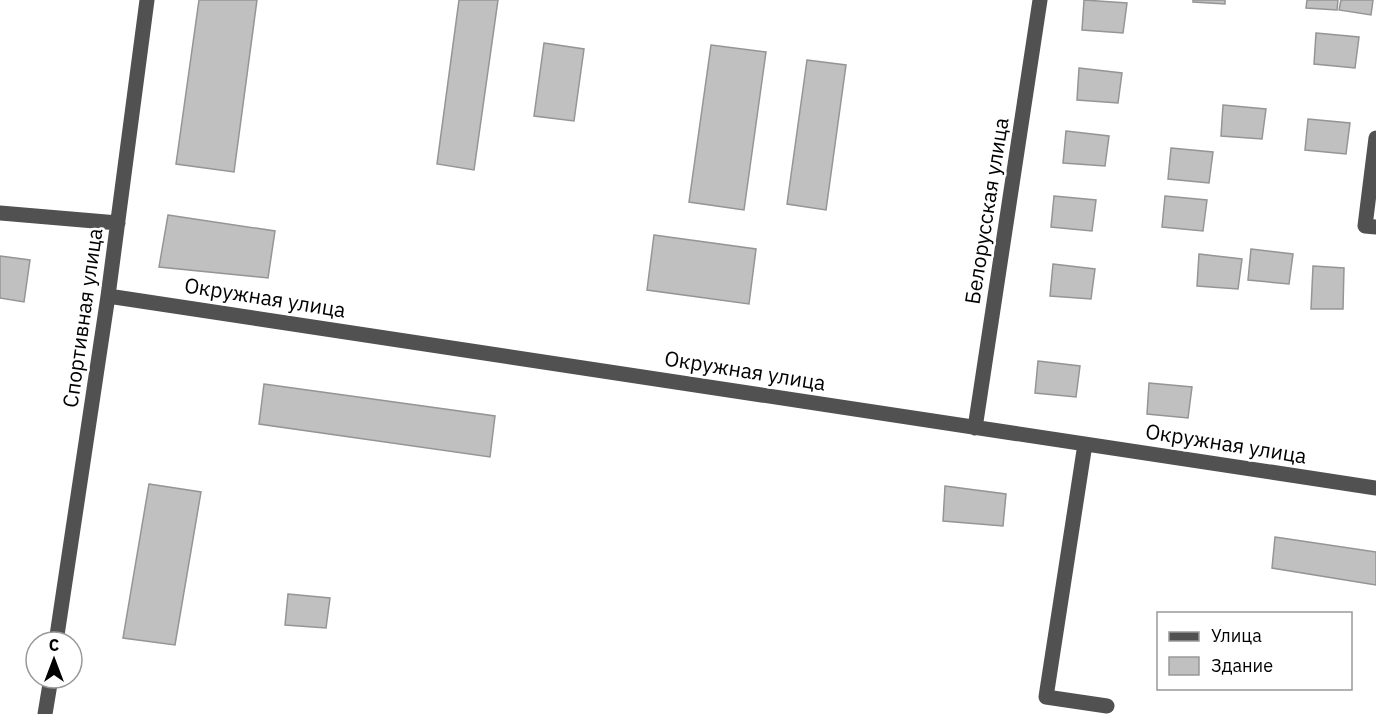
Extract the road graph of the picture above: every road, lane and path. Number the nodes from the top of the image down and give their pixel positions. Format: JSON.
{"nodes":[{"id":1,"x":147,"y":0,"type":"edge"},
{"id":2,"x":1040,"y":0,"type":"edge"},
{"id":3,"x":1376,"y":138,"type":"edge"},
{"id":4,"x":0,"y":213,"type":"edge"},
{"id":5,"x":118,"y":223,"type":"junction"},
{"id":6,"x":1371,"y":227,"type":"edge"},
{"id":7,"x":108,"y":296,"type":"junction"},
{"id":8,"x":975,"y":428,"type":"junction"},
{"id":9,"x":1085,"y":444,"type":"junction"},
{"id":10,"x":1376,"y":488,"type":"edge"},
{"id":11,"x":58,"y":630,"type":"edge"},
{"id":12,"x":49,"y":690,"type":"edge"},
{"id":13,"x":1107,"y":706,"type":"dead end"},
{"id":14,"x":45,"y":714,"type":"edge"}],
"edges":[{"from":1,"to":5,"type":"street","name":"Спортивная улица"},
{"from":2,"to":8,"type":"street","name":"Белорусская улица"},
{"from":3,"to":6,"type":"street"},
{"from":4,"to":5,"type":"street"},
{"from":5,"to":7,"type":"street","name":"Спортивная улица"},
{"from":7,"to":8,"type":"street","name":"Окружная улица"},
{"from":7,"to":11,"type":"street","name":"Спортивная улица"},
{"from":8,"to":9,"type":"street","name":"Окружная улица"},
{"from":9,"to":10,"type":"street","name":"Окружная улица"},
{"from":9,"to":13,"type":"street"},
{"from":12,"to":14,"type":"street"}]}
